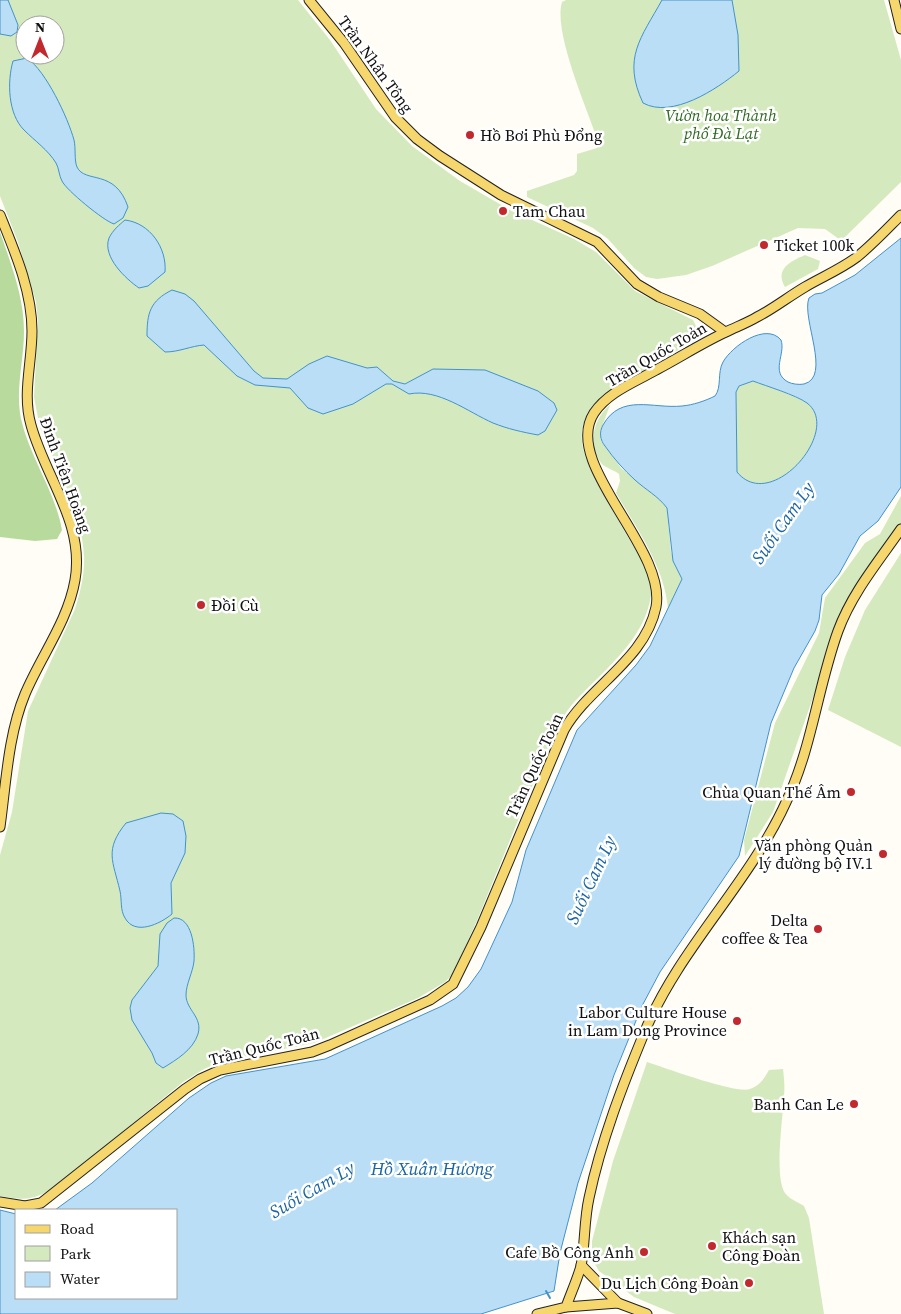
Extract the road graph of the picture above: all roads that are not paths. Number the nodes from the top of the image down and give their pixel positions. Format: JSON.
{"nodes":[{"id":1,"x":309,"y":0,"type":"edge"},
{"id":2,"x":894,"y":0,"type":"edge"},
{"id":3,"x":901,"y":29,"type":"edge"},
{"id":4,"x":0,"y":215,"type":"edge"},
{"id":5,"x":901,"y":215,"type":"edge"},
{"id":6,"x":725,"y":332,"type":"junction"},
{"id":7,"x":901,"y":529,"type":"edge"},
{"id":8,"x":0,"y":827,"type":"edge"},
{"id":9,"x":0,"y":1202,"type":"edge"},
{"id":10,"x":581,"y":1265,"type":"junction"},
{"id":11,"x":618,"y":1303,"type":"junction"},
{"id":12,"x":566,"y":1307,"type":"junction"},
{"id":13,"x":537,"y":1314,"type":"edge"},
{"id":14,"x":646,"y":1314,"type":"edge"}],
"edges":[{"from":1,"to":6,"type":"main road","name":"Trần Nhân Tông"},
{"from":2,"to":3,"type":"main road"},
{"from":4,"to":8,"type":"main road","name":"Đinh Tiên Hoàng"},
{"from":5,"to":6,"type":"main road","name":"Trần Quốc Toản"},
{"from":6,"to":9,"type":"main road","name":"Trần Quốc Toản"},
{"from":7,"to":10,"type":"main road"},
{"from":10,"to":11,"type":"main road"},
{"from":10,"to":12,"type":"main road"},
{"from":11,"to":12,"type":"main road"},
{"from":11,"to":14,"type":"main road"},
{"from":12,"to":13,"type":"main road"}]}
